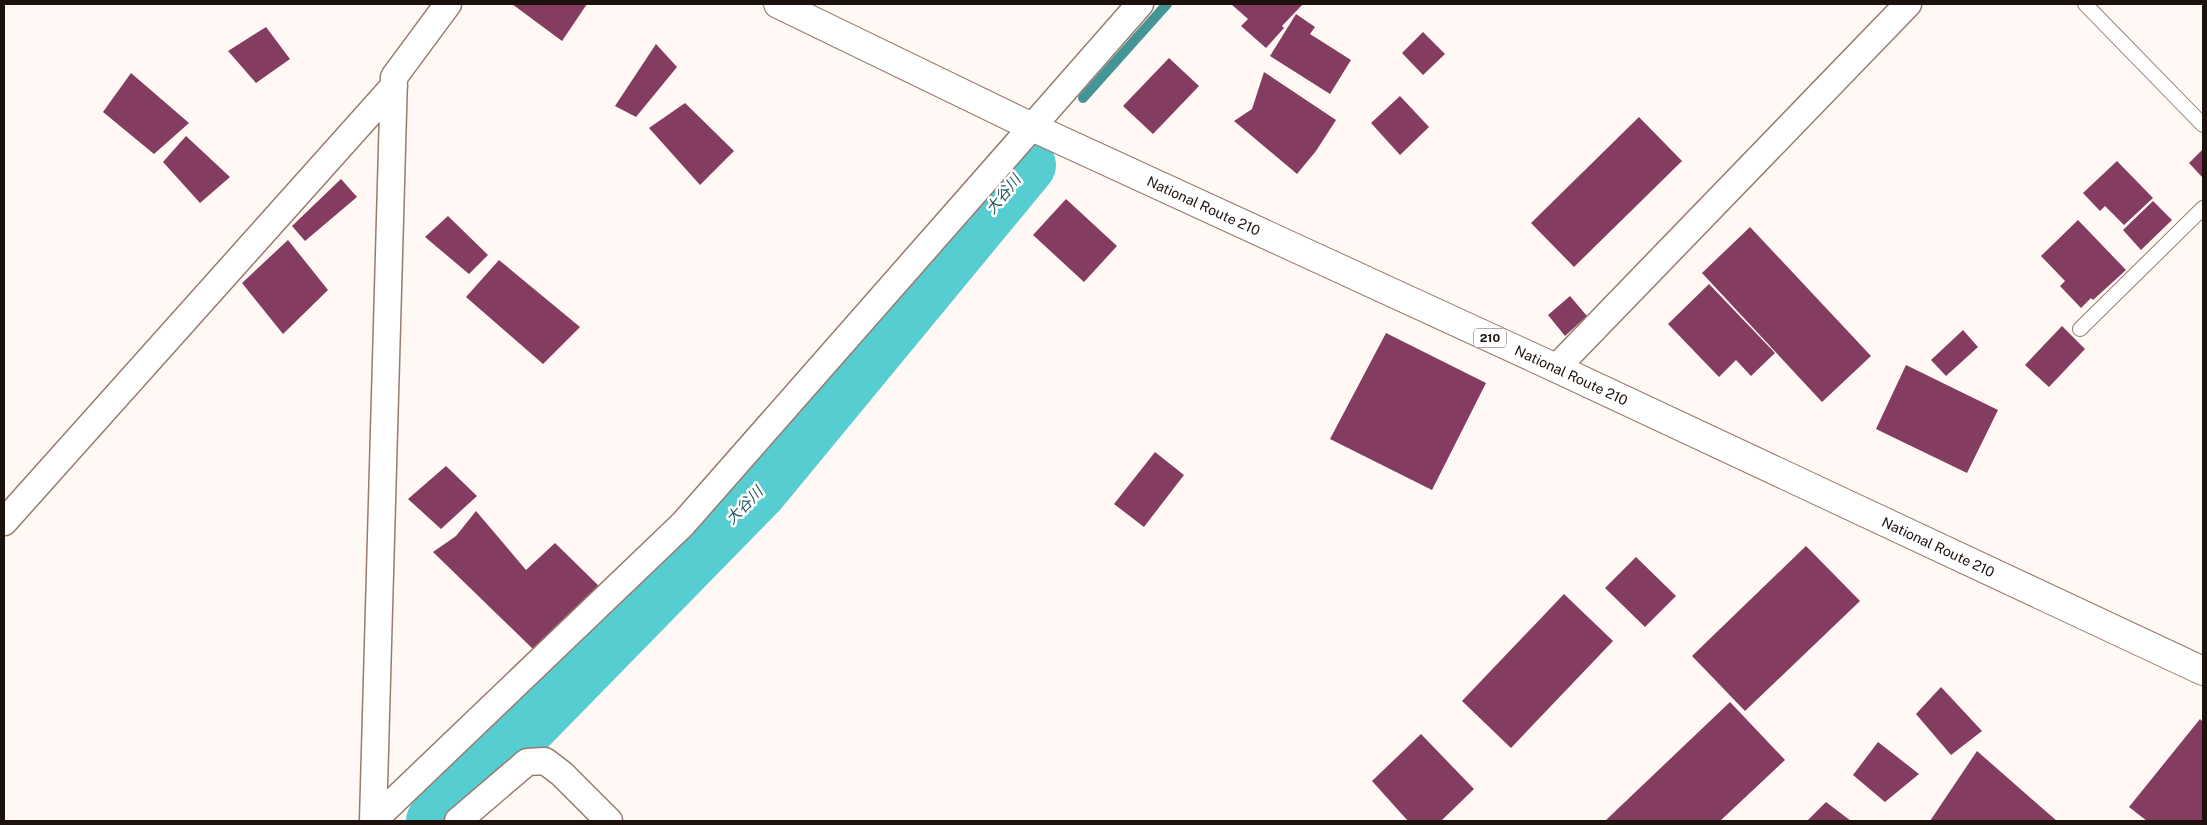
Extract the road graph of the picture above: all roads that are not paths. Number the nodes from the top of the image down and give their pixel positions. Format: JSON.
{"nodes":[{"id":1,"x":448,"y":4,"type":"edge"},
{"id":2,"x":778,"y":4,"type":"edge"},
{"id":3,"x":1140,"y":4,"type":"edge"},
{"id":4,"x":1908,"y":4,"type":"edge"},
{"id":5,"x":2085,"y":4,"type":"edge"},
{"id":6,"x":394,"y":86,"type":"junction"},
{"id":7,"x":2203,"y":125,"type":"edge"},
{"id":8,"x":1032,"y":127,"type":"junction"},
{"id":9,"x":2203,"y":208,"type":"edge"},
{"id":10,"x":2080,"y":328,"type":"dead end"},
{"id":11,"x":1556,"y":368,"type":"junction"},
{"id":12,"x":4,"y":522,"type":"edge"},
{"id":13,"x":2203,"y":671,"type":"edge"},
{"id":14,"x":373,"y":821,"type":"edge"},
{"id":15,"x":458,"y":821,"type":"edge"},
{"id":16,"x":609,"y":821,"type":"edge"}],
"edges":[{"from":1,"to":6,"type":"street"},
{"from":2,"to":8,"type":"highway","name":"National Route 210","number":"210"},
{"from":3,"to":8,"type":"street"},
{"from":4,"to":11,"type":"street"},
{"from":5,"to":7,"type":"lane"},
{"from":6,"to":12,"type":"street"},
{"from":6,"to":14,"type":"street"},
{"from":8,"to":11,"type":"highway","name":"National Route 210","number":"210"},
{"from":8,"to":14,"type":"street"},
{"from":9,"to":10,"type":"lane"},
{"from":11,"to":13,"type":"highway","name":"National Route 210","number":"210"},
{"from":15,"to":16,"type":"street"}]}
